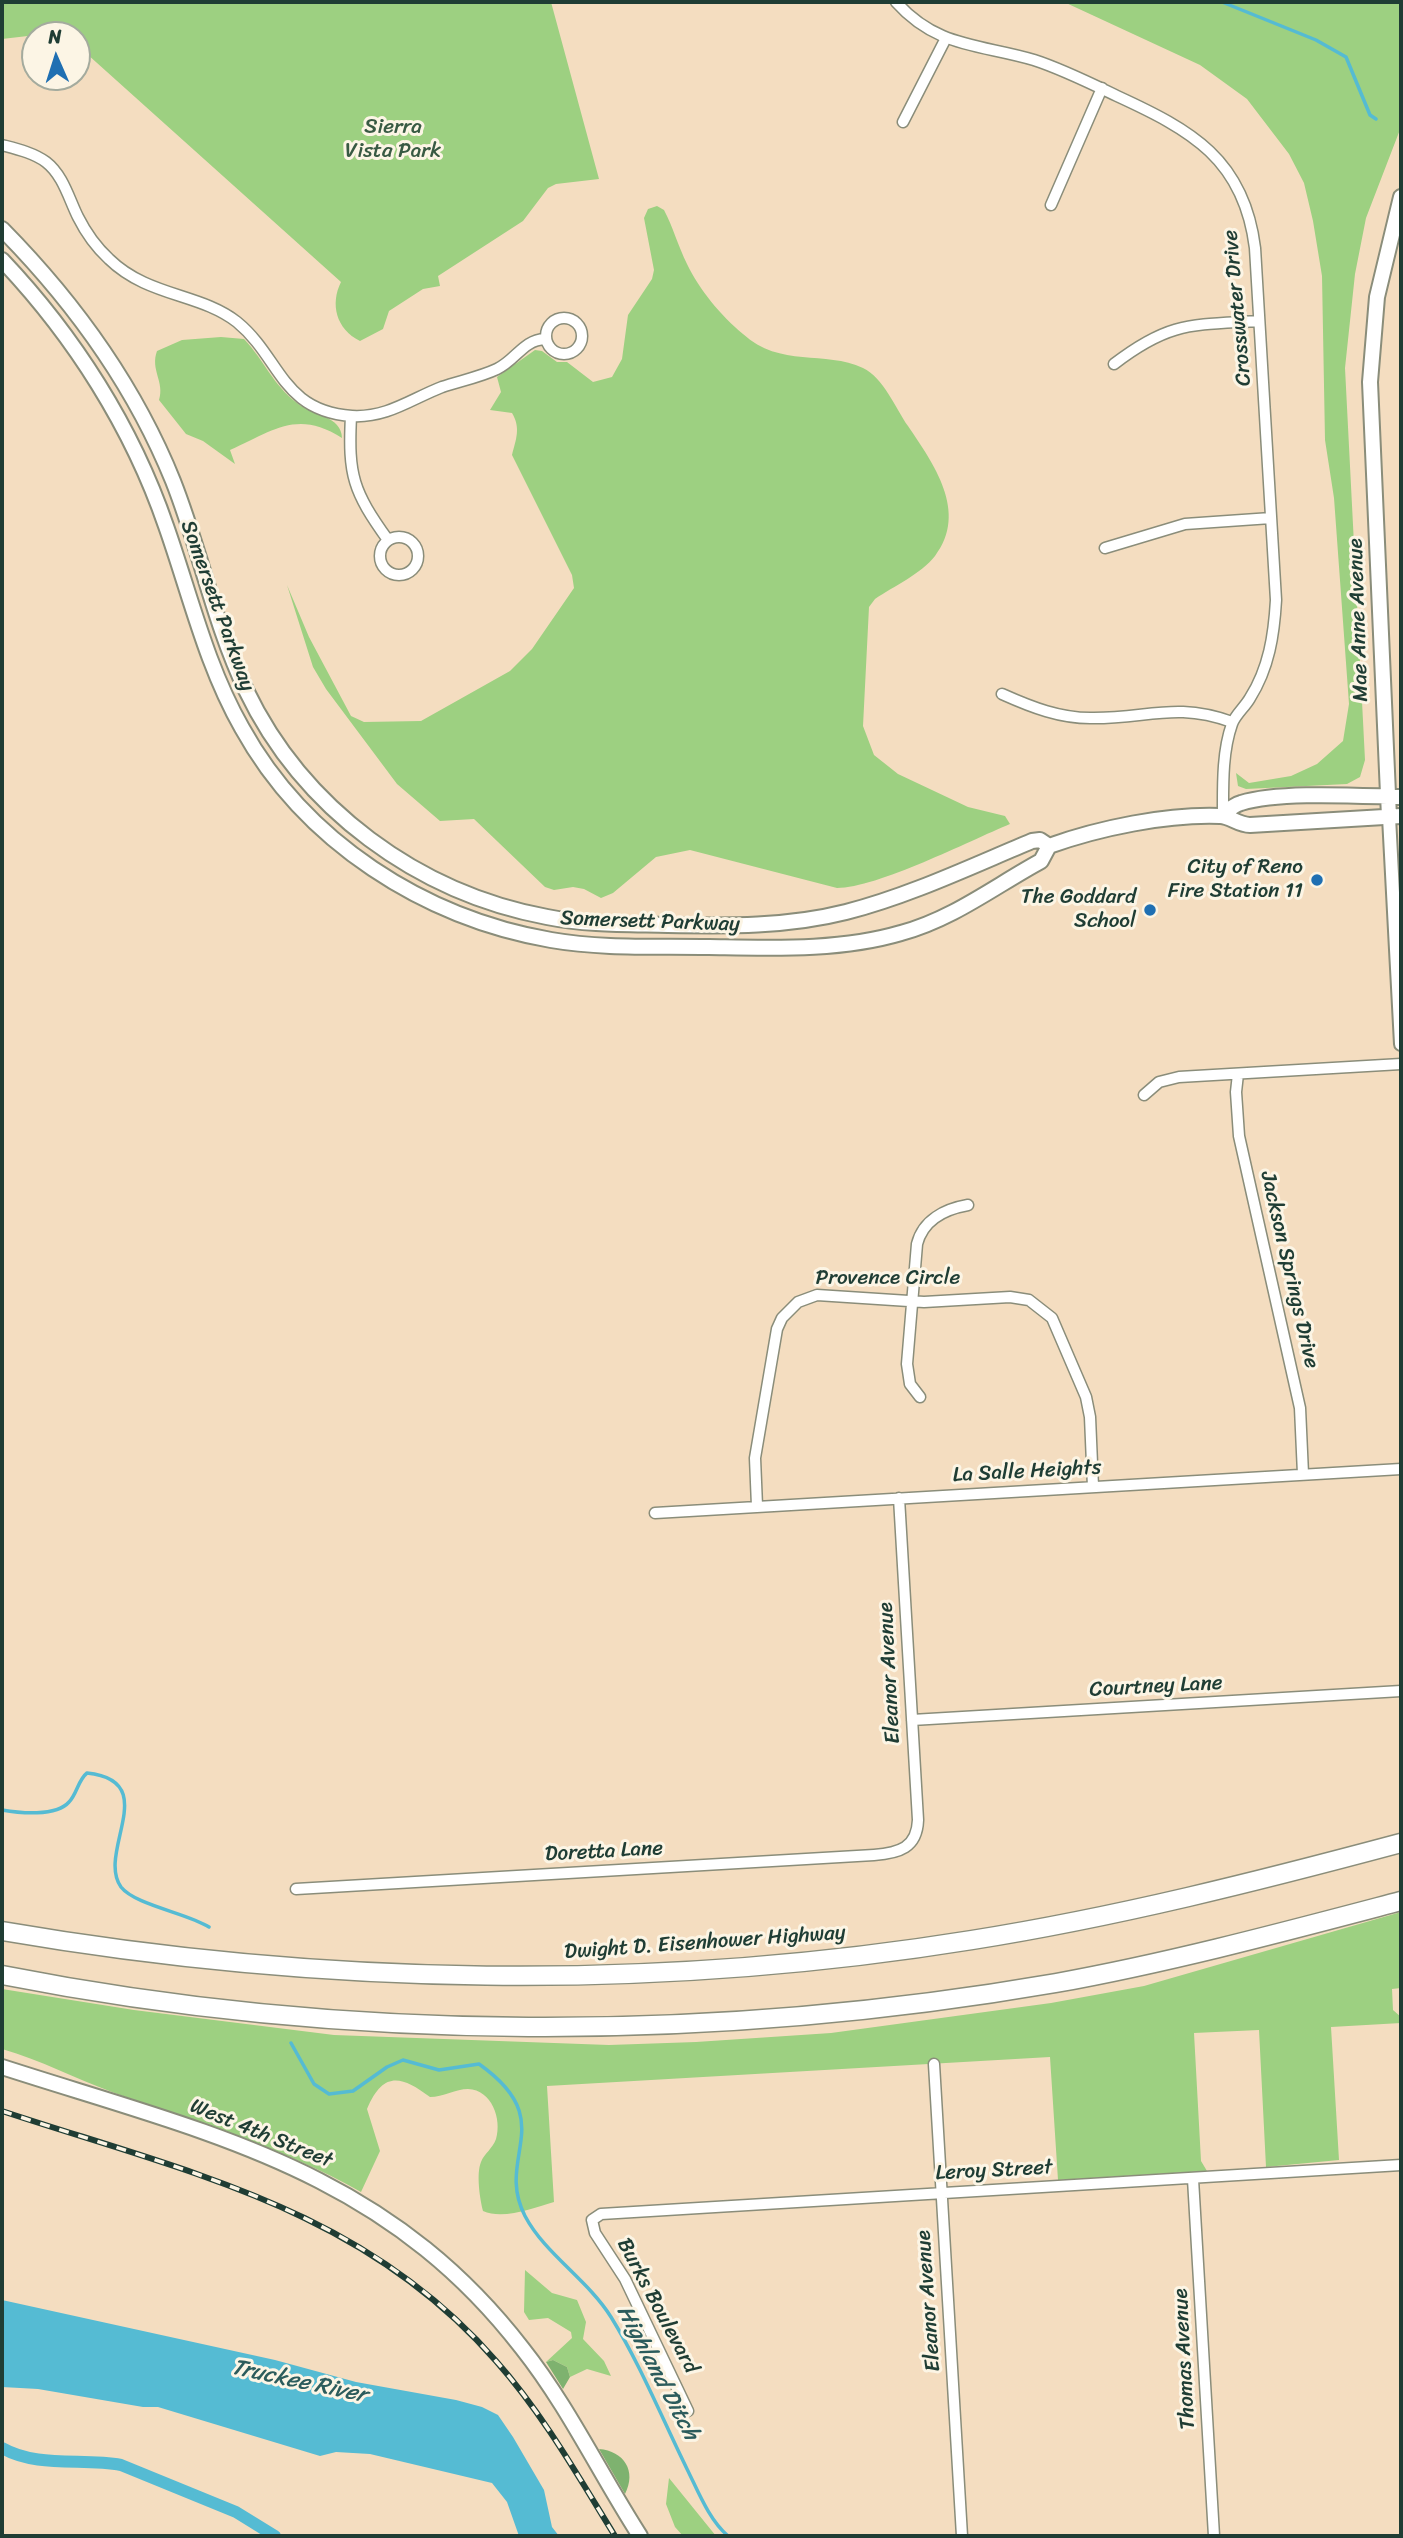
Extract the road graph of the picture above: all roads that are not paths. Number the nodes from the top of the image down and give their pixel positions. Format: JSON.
{"nodes":[{"id":1,"x":895,"y":2,"type":"edge"},
{"id":2,"x":946,"y":38,"type":"junction"},
{"id":3,"x":1102,"y":88,"type":"junction"},
{"id":4,"x":904,"y":122,"type":"dead end"},
{"id":5,"x":2,"y":145,"type":"edge"},
{"id":6,"x":1401,"y":197,"type":"edge"},
{"id":7,"x":1051,"y":205,"type":"dead end"},
{"id":8,"x":2,"y":229,"type":"edge"},
{"id":9,"x":2,"y":260,"type":"edge"},
{"id":10,"x":1259,"y":321,"type":"junction"},
{"id":11,"x":545,"y":339,"type":"dead end"},
{"id":12,"x":1114,"y":364,"type":"dead end"},
{"id":13,"x":351,"y":416,"type":"junction"},
{"id":14,"x":1271,"y":518,"type":"junction"},
{"id":15,"x":388,"y":540,"type":"dead end"},
{"id":16,"x":1105,"y":548,"type":"dead end"},
{"id":17,"x":1002,"y":694,"type":"dead end"},
{"id":18,"x":1232,"y":723,"type":"junction"},
{"id":19,"x":1394,"y":797,"type":"edge"},
{"id":20,"x":1223,"y":816,"type":"junction"},
{"id":21,"x":1395,"y":817,"type":"edge"},
{"id":22,"x":1049,"y":846,"type":"junction"},
{"id":23,"x":1401,"y":1044,"type":"edge"},
{"id":24,"x":1401,"y":1064,"type":"edge"},
{"id":25,"x":1238,"y":1074,"type":"junction"},
{"id":26,"x":1144,"y":1096,"type":"dead end"},
{"id":27,"x":968,"y":1205,"type":"dead end"},
{"id":28,"x":912,"y":1301,"type":"junction"},
{"id":29,"x":920,"y":1397,"type":"dead end"},
{"id":30,"x":1401,"y":1469,"type":"edge"},
{"id":31,"x":1303,"y":1474,"type":"junction"},
{"id":32,"x":1093,"y":1487,"type":"junction"},
{"id":33,"x":900,"y":1498,"type":"junction"},
{"id":34,"x":757,"y":1507,"type":"junction"},
{"id":35,"x":655,"y":1513,"type":"dead end"},
{"id":36,"x":1401,"y":1691,"type":"edge"},
{"id":37,"x":912,"y":1720,"type":"junction"},
{"id":38,"x":912,"y":1844,"type":"joint"},
{"id":39,"x":1394,"y":1845,"type":"edge"},
{"id":40,"x":296,"y":1889,"type":"dead end"},
{"id":41,"x":1396,"y":1902,"type":"edge"},
{"id":42,"x":2,"y":1931,"type":"edge"},
{"id":43,"x":2,"y":1975,"type":"edge"},
{"id":44,"x":934,"y":2064,"type":"dead end"},
{"id":45,"x":2,"y":2067,"type":"edge"},
{"id":46,"x":1401,"y":2165,"type":"edge"},
{"id":47,"x":1193,"y":2179,"type":"junction"},
{"id":48,"x":942,"y":2194,"type":"junction"},
{"id":49,"x":592,"y":2220,"type":"joint"},
{"id":50,"x":688,"y":2411,"type":"dead end"},
{"id":51,"x":640,"y":2536,"type":"edge"},
{"id":52,"x":962,"y":2536,"type":"edge"},
{"id":53,"x":1214,"y":2536,"type":"edge"}],
"edges":[{"from":1,"to":2,"type":"street","name":"Crosswater Drive"},
{"from":2,"to":3,"type":"street","name":"Crosswater Drive"},
{"from":2,"to":4,"type":"street"},
{"from":3,"to":7,"type":"street"},
{"from":3,"to":10,"type":"street","name":"Crosswater Drive"},
{"from":5,"to":13,"type":"street"},
{"from":6,"to":19,"type":"main road","name":"Mae Anne Avenue"},
{"from":8,"to":22,"type":"main road","name":"Somersett Parkway"},
{"from":9,"to":22,"type":"main road","name":"Somersett Parkway"},
{"from":10,"to":12,"type":"street"},
{"from":10,"to":14,"type":"street","name":"Crosswater Drive"},
{"from":11,"to":13,"type":"street"},
{"from":13,"to":15,"type":"street"},
{"from":14,"to":16,"type":"street"},
{"from":14,"to":18,"type":"street","name":"Crosswater Drive"},
{"from":17,"to":18,"type":"street"},
{"from":18,"to":20,"type":"street","name":"Crosswater Drive"},
{"from":19,"to":20,"type":"main road","name":"Somersett Parkway"},
{"from":19,"to":21,"type":"main road","name":"Mae Anne Avenue"},
{"from":20,"to":21,"type":"main road","name":"Somersett Parkway"},
{"from":20,"to":22,"type":"main road","name":"Somersett Parkway"},
{"from":21,"to":23,"type":"street","name":"Mae Anne Avenue"},
{"from":24,"to":25,"type":"street"},
{"from":25,"to":26,"type":"street"},
{"from":25,"to":31,"type":"street","name":"Jackson Springs Drive"},
{"from":27,"to":28,"type":"street"},
{"from":28,"to":29,"type":"street"},
{"from":28,"to":32,"type":"street","name":"Provence Circle"},
{"from":28,"to":34,"type":"street","name":"Provence Circle"},
{"from":30,"to":31,"type":"street","name":"La Salle Heights"},
{"from":31,"to":32,"type":"street","name":"La Salle Heights"},
{"from":32,"to":33,"type":"street","name":"La Salle Heights"},
{"from":33,"to":34,"type":"street","name":"La Salle Heights"},
{"from":33,"to":37,"type":"street","name":"Eleanor Avenue"},
{"from":34,"to":35,"type":"street","name":"La Salle Heights"},
{"from":36,"to":37,"type":"street","name":"Courtney Lane"},
{"from":37,"to":38,"type":"street","name":"Eleanor Avenue"},
{"from":38,"to":40,"type":"street","name":"Doretta Lane"},
{"from":39,"to":42,"type":"highway","name":"Dwight D. Eisenhower Highway"},
{"from":41,"to":43,"type":"highway"},
{"from":44,"to":48,"type":"street","name":"Eleanor Avenue"},
{"from":45,"to":51,"type":"main road","name":"West 4th Street"},
{"from":46,"to":47,"type":"street","name":"Leroy Street"},
{"from":47,"to":48,"type":"street","name":"Leroy Street"},
{"from":47,"to":53,"type":"street","name":"Thomas Avenue"},
{"from":48,"to":49,"type":"street","name":"Leroy Street"},
{"from":48,"to":52,"type":"street","name":"Eleanor Avenue"},
{"from":49,"to":50,"type":"street","name":"Burks Boulevard"}]}
